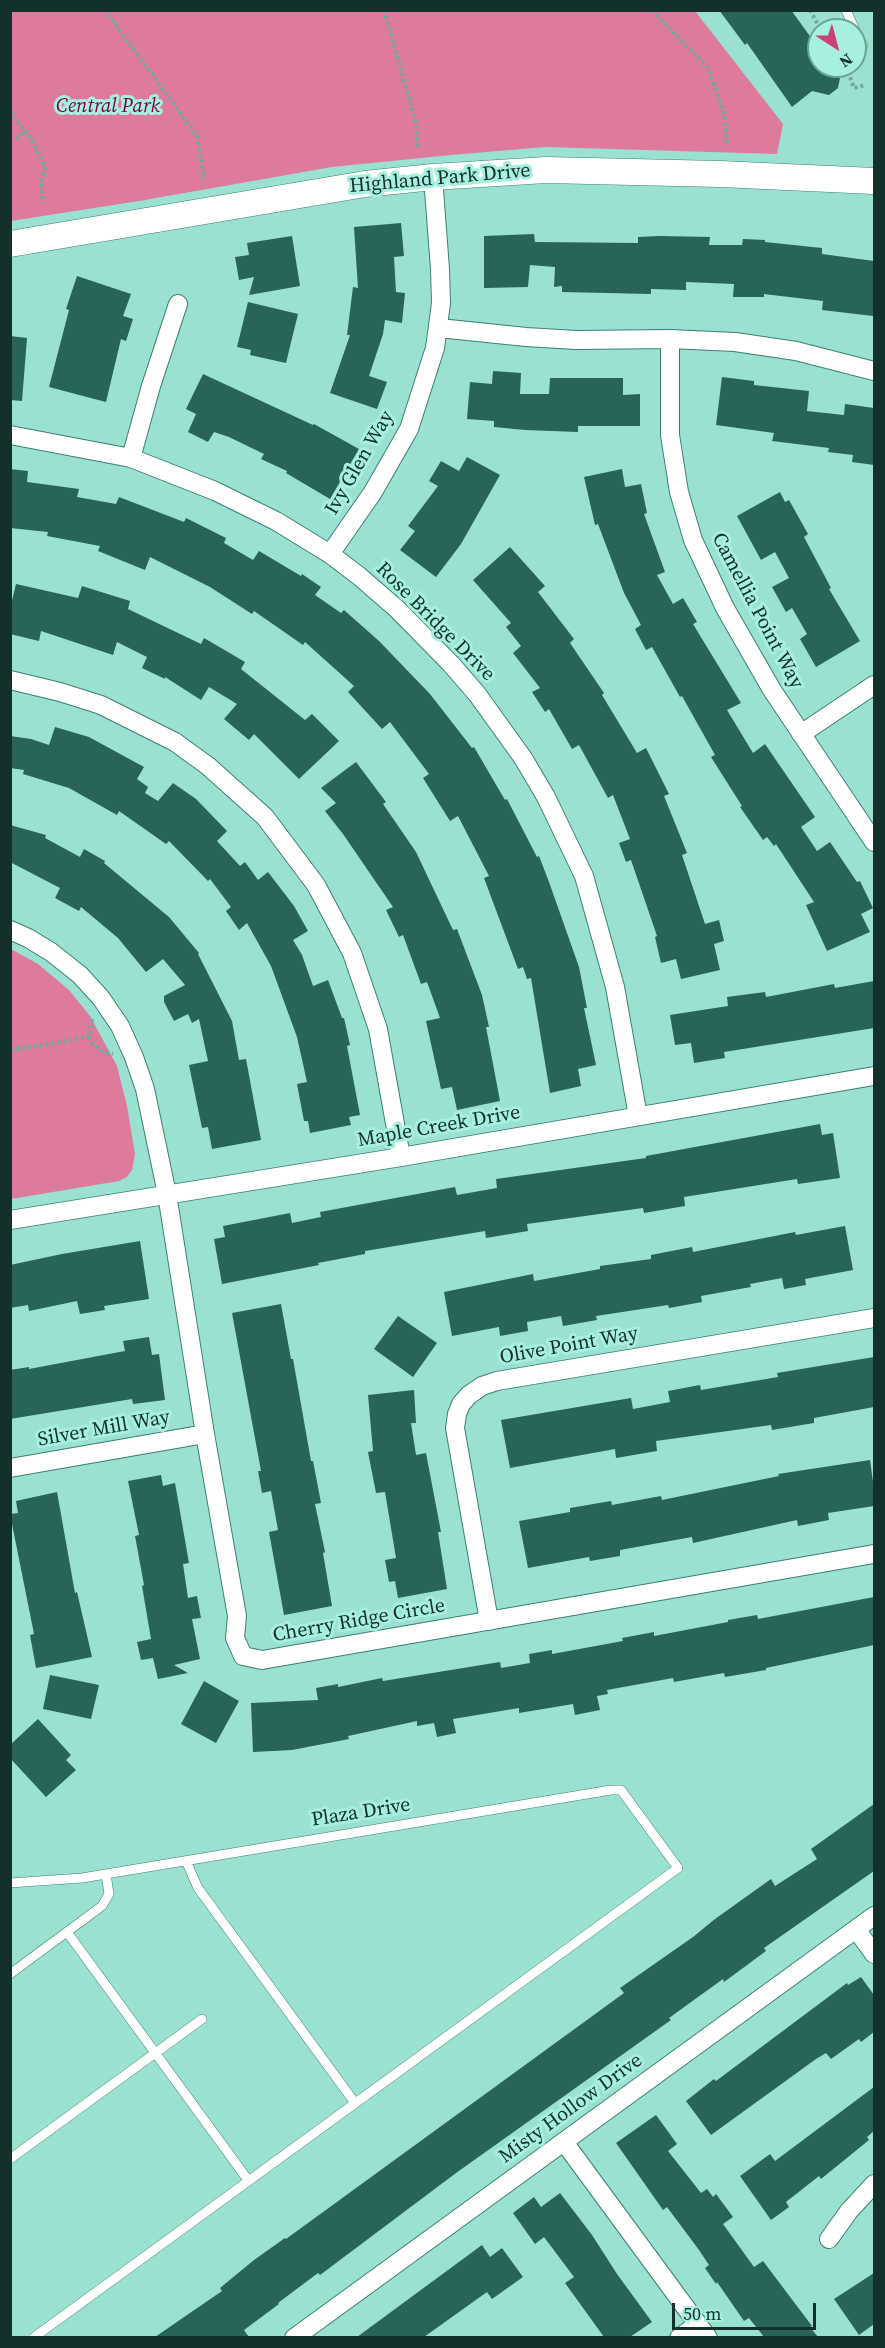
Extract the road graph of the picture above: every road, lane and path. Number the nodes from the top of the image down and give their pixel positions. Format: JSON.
{"nodes":[{"id":1,"x":105,"y":10,"type":"edge"},
{"id":2,"x":384,"y":10,"type":"edge"},
{"id":3,"x":652,"y":10,"type":"edge"},
{"id":4,"x":850,"y":78,"type":"edge"},
{"id":5,"x":865,"y":85,"type":"dead end"},
{"id":6,"x":10,"y":111,"type":"edge"},
{"id":7,"x":25,"y":131,"type":"junction"},
{"id":8,"x":16,"y":139,"type":"dead end"},
{"id":9,"x":727,"y":144,"type":"dead end"},
{"id":10,"x":417,"y":147,"type":"dead end"},
{"id":11,"x":433,"y":177,"type":"junction"},
{"id":12,"x":204,"y":179,"type":"dead end"},
{"id":13,"x":874,"y":181,"type":"edge"},
{"id":14,"x":43,"y":203,"type":"dead end"},
{"id":15,"x":10,"y":244,"type":"edge"},
{"id":16,"x":178,"y":304,"type":"dead end"},
{"id":17,"x":439,"y":328,"type":"junction"},
{"id":18,"x":669,"y":339,"type":"junction"},
{"id":19,"x":874,"y":371,"type":"edge"},
{"id":20,"x":10,"y":435,"type":"edge"},
{"id":21,"x":131,"y":458,"type":"junction"},
{"id":22,"x":330,"y":554,"type":"junction"},
{"id":23,"x":10,"y":680,"type":"edge"},
{"id":24,"x":874,"y":684,"type":"edge"},
{"id":25,"x":801,"y":734,"type":"junction"},
{"id":26,"x":874,"y":842,"type":"edge"},
{"id":27,"x":10,"y":930,"type":"edge"},
{"id":28,"x":89,"y":1037,"type":"dead end"},
{"id":29,"x":10,"y":1050,"type":"edge"},
{"id":30,"x":874,"y":1076,"type":"edge"},
{"id":31,"x":638,"y":1116,"type":"junction"},
{"id":32,"x":401,"y":1157,"type":"junction"},
{"id":33,"x":167,"y":1194,"type":"junction"},
{"id":34,"x":10,"y":1220,"type":"edge"},
{"id":35,"x":874,"y":1318,"type":"edge"},
{"id":36,"x":205,"y":1434,"type":"junction"},
{"id":37,"x":10,"y":1468,"type":"edge"},
{"id":38,"x":874,"y":1554,"type":"edge"},
{"id":39,"x":489,"y":1621,"type":"junction"},
{"id":40,"x":186,"y":1861,"type":"junction"},
{"id":41,"x":106,"y":1874,"type":"junction"},
{"id":42,"x":10,"y":1882,"type":"edge"},
{"id":43,"x":874,"y":1916,"type":"edge"},
{"id":44,"x":856,"y":1929,"type":"junction"},
{"id":45,"x":67,"y":1932,"type":"junction"},
{"id":46,"x":874,"y":1954,"type":"edge"},
{"id":47,"x":10,"y":1974,"type":"edge"},
{"id":48,"x":202,"y":2019,"type":"dead end"},
{"id":49,"x":155,"y":2053,"type":"junction"},
{"id":50,"x":355,"y":2103,"type":"junction"},
{"id":51,"x":564,"y":2142,"type":"junction"},
{"id":52,"x":10,"y":2159,"type":"edge"},
{"id":53,"x":248,"y":2180,"type":"junction"},
{"id":54,"x":874,"y":2184,"type":"edge"},
{"id":55,"x":829,"y":2239,"type":"dead end"},
{"id":56,"x":703,"y":2331,"type":"edge"},
{"id":57,"x":33,"y":2337,"type":"edge"},
{"id":58,"x":294,"y":2337,"type":"edge"},
{"id":59,"x":679,"y":2337,"type":"edge"}],
"edges":[{"from":1,"to":12,"type":"path"},
{"from":2,"to":10,"type":"path"},
{"from":3,"to":9,"type":"path"},
{"from":4,"to":5,"type":"path"},
{"from":6,"to":7,"type":"path"},
{"from":7,"to":8,"type":"path"},
{"from":7,"to":14,"type":"path"},
{"from":11,"to":13,"type":"street","name":"Highland Park Drive"},
{"from":11,"to":15,"type":"street","name":"Highland Park Drive"},
{"from":11,"to":17,"type":"street","name":"Ivy Glen Way"},
{"from":16,"to":21,"type":"street"},
{"from":17,"to":18,"type":"street"},
{"from":17,"to":22,"type":"street","name":"Ivy Glen Way"},
{"from":18,"to":19,"type":"street"},
{"from":18,"to":25,"type":"street","name":"Camellia Point Way"},
{"from":20,"to":21,"type":"street","name":"Rose Bridge Drive"},
{"from":21,"to":22,"type":"street","name":"Rose Bridge Drive"},
{"from":22,"to":31,"type":"street","name":"Rose Bridge Drive"},
{"from":23,"to":32,"type":"street"},
{"from":24,"to":25,"type":"street"},
{"from":25,"to":26,"type":"street","name":"Camellia Point Way"},
{"from":27,"to":33,"type":"street","name":"Cherry Ridge Circle"},
{"from":28,"to":29,"type":"path"},
{"from":30,"to":31,"type":"street","name":"Maple Creek Drive"},
{"from":31,"to":32,"type":"street","name":"Maple Creek Drive"},
{"from":32,"to":33,"type":"street","name":"Maple Creek Drive"},
{"from":33,"to":34,"type":"street","name":"Maple Creek Drive"},
{"from":33,"to":36,"type":"street","name":"Cherry Ridge Circle"},
{"from":35,"to":39,"type":"street","name":"Olive Point Way"},
{"from":36,"to":37,"type":"street","name":"Silver Mill Way"},
{"from":36,"to":39,"type":"street","name":"Cherry Ridge Circle"},
{"from":38,"to":39,"type":"street","name":"Cherry Ridge Circle"},
{"from":40,"to":41,"type":"lane","name":"Plaza Drive"},
{"from":40,"to":50,"type":"lane"},
{"from":40,"to":50,"type":"lane","name":"Plaza Drive"},
{"from":41,"to":42,"type":"lane","name":"Plaza Drive"},
{"from":41,"to":45,"type":"lane"},
{"from":43,"to":44,"type":"street","name":"Misty Hollow Drive"},
{"from":44,"to":46,"type":"street"},
{"from":44,"to":51,"type":"street","name":"Misty Hollow Drive"},
{"from":45,"to":47,"type":"lane"},
{"from":45,"to":49,"type":"lane"},
{"from":48,"to":49,"type":"lane"},
{"from":49,"to":52,"type":"lane"},
{"from":49,"to":53,"type":"lane"},
{"from":50,"to":53,"type":"lane"},
{"from":51,"to":56,"type":"street"},
{"from":51,"to":58,"type":"street","name":"Misty Hollow Drive"},
{"from":53,"to":57,"type":"lane"},
{"from":54,"to":55,"type":"street"},
{"from":56,"to":59,"type":"street"}]}
